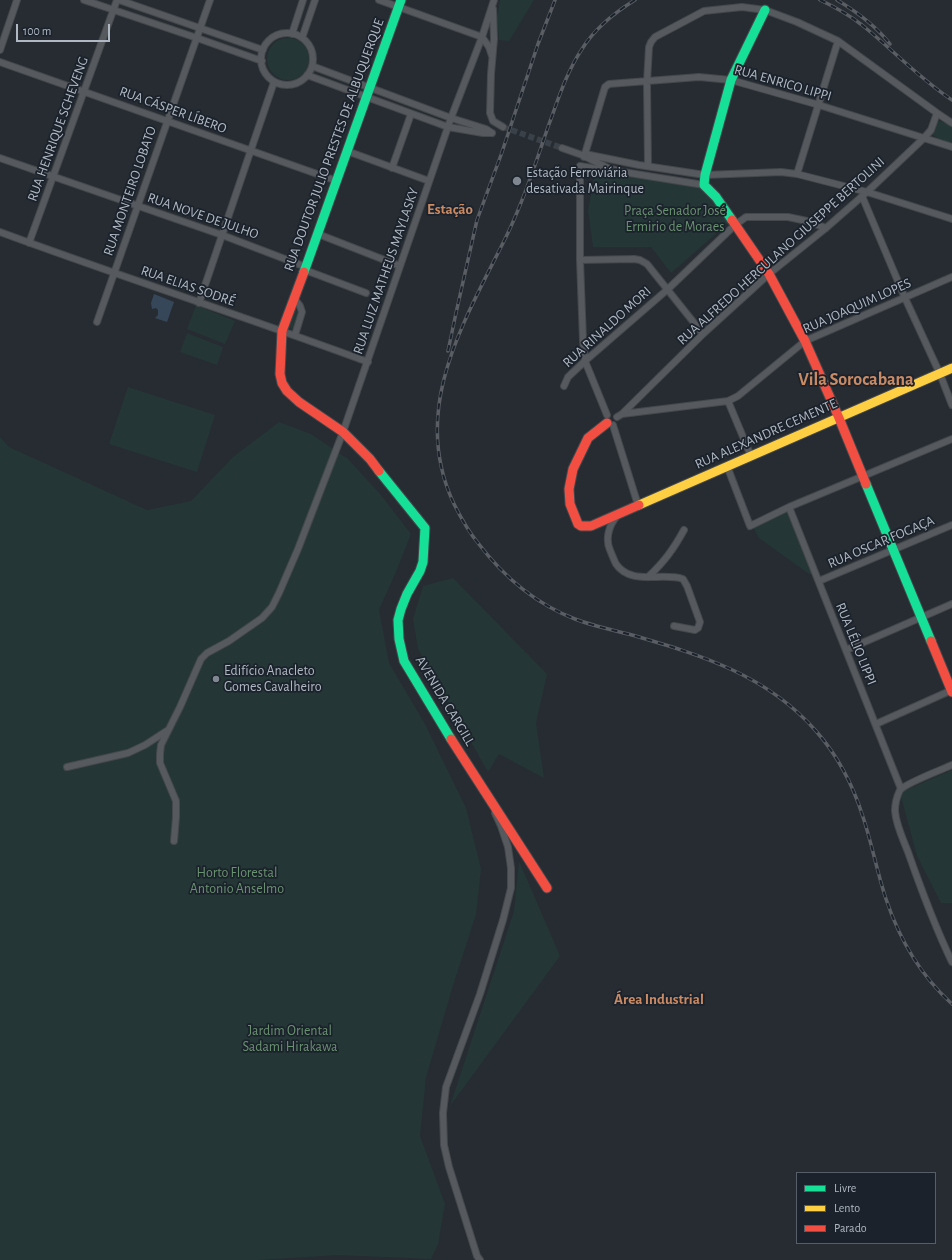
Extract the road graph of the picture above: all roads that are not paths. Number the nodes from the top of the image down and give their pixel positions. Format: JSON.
{"nodes":[{"id":1,"x":17,"y":0,"type":"edge"},
{"id":2,"x":84,"y":0,"type":"edge"},
{"id":3,"x":118,"y":0,"type":"edge"},
{"id":4,"x":210,"y":0,"type":"edge"},
{"id":5,"x":303,"y":0,"type":"edge"},
{"id":6,"x":315,"y":0,"type":"edge"},
{"id":7,"x":379,"y":0,"type":"edge"},
{"id":8,"x":493,"y":3,"type":"edge"},
{"id":9,"x":399,"y":4,"type":"edge"},
{"id":10,"x":113,"y":10,"type":"junction"},
{"id":11,"x":764,"y":10,"type":"junction"},
{"id":12,"x":200,"y":28,"type":"junction"},
{"id":13,"x":292,"y":34,"type":"junction"},
{"id":14,"x":482,"y":37,"type":"junction"},
{"id":15,"x":197,"y":38,"type":"junction"},
{"id":16,"x":302,"y":38,"type":"junction"},
{"id":17,"x":838,"y":41,"type":"junction"},
{"id":18,"x":0,"y":50,"type":"edge"},
{"id":19,"x":263,"y":50,"type":"junction"},
{"id":20,"x":492,"y":56,"type":"junction"},
{"id":21,"x":262,"y":61,"type":"junction"},
{"id":22,"x":0,"y":62,"type":"edge"},
{"id":23,"x":312,"y":66,"type":"junction"},
{"id":24,"x":308,"y":75,"type":"junction"},
{"id":25,"x":731,"y":80,"type":"junction"},
{"id":26,"x":274,"y":82,"type":"junction"},
{"id":27,"x":647,"y":82,"type":"junction"},
{"id":28,"x":369,"y":88,"type":"junction"},
{"id":29,"x":84,"y":91,"type":"junction"},
{"id":30,"x":365,"y":98,"type":"junction"},
{"id":31,"x":819,"y":105,"type":"junction"},
{"id":32,"x":936,"y":113,"type":"junction"},
{"id":33,"x":411,"y":114,"type":"junction"},
{"id":34,"x":451,"y":118,"type":"junction"},
{"id":35,"x":168,"y":121,"type":"junction"},
{"id":36,"x":952,"y":123,"type":"edge"},
{"id":37,"x":448,"y":127,"type":"junction"},
{"id":38,"x":503,"y":127,"type":"tunnel mouth"},
{"id":39,"x":924,"y":138,"type":"junction"},
{"id":40,"x":952,"y":147,"type":"edge"},
{"id":41,"x":562,"y":148,"type":"tunnel mouth"},
{"id":42,"x":252,"y":151,"type":"junction"},
{"id":43,"x":347,"y":151,"type":"junction"},
{"id":44,"x":584,"y":156,"type":"junction"},
{"id":45,"x":0,"y":158,"type":"edge"},
{"id":46,"x":648,"y":166,"type":"junction"},
{"id":47,"x":392,"y":168,"type":"junction"},
{"id":48,"x":608,"y":168,"type":"junction"},
{"id":49,"x":797,"y":174,"type":"junction"},
{"id":50,"x":705,"y":175,"type":"junction"},
{"id":51,"x":53,"y":177,"type":"junction"},
{"id":52,"x":337,"y":181,"type":"junction"},
{"id":53,"x":430,"y":181,"type":"junction"},
{"id":54,"x":704,"y":185,"type":"junction"},
{"id":55,"x":864,"y":194,"type":"junction"},
{"id":56,"x":138,"y":206,"type":"junction"},
{"id":57,"x":952,"y":219,"type":"edge"},
{"id":58,"x":735,"y":225,"type":"junction"},
{"id":59,"x":826,"y":228,"type":"junction"},
{"id":60,"x":0,"y":232,"type":"edge"},
{"id":61,"x":318,"y":234,"type":"junction"},
{"id":62,"x":222,"y":235,"type":"junction"},
{"id":63,"x":29,"y":243,"type":"junction"},
{"id":64,"x":580,"y":260,"type":"junction"},
{"id":65,"x":400,"y":266,"type":"junction"},
{"id":66,"x":306,"y":268,"type":"junction"},
{"id":67,"x":115,"y":273,"type":"junction"},
{"id":68,"x":769,"y":274,"type":"junction"},
{"id":69,"x":952,"y":276,"type":"edge"},
{"id":70,"x":668,"y":289,"type":"junction"},
{"id":71,"x":366,"y":293,"type":"dead end"},
{"id":72,"x":294,"y":298,"type":"junction"},
{"id":73,"x":905,"y":298,"type":"junction"},
{"id":74,"x":199,"y":303,"type":"junction"},
{"id":75,"x":97,"y":322,"type":"dead end"},
{"id":76,"x":282,"y":331,"type":"junction"},
{"id":77,"x":703,"y":334,"type":"junction"},
{"id":78,"x":295,"y":335,"type":"junction"},
{"id":79,"x":805,"y":341,"type":"junction"},
{"id":80,"x":585,"y":361,"type":"junction"},
{"id":81,"x":368,"y":362,"type":"junction"},
{"id":82,"x":952,"y":368,"type":"edge"},
{"id":83,"x":940,"y":374,"type":"junction"},
{"id":84,"x":564,"y":386,"type":"dead end"},
{"id":85,"x":728,"y":401,"type":"junction"},
{"id":86,"x":952,"y":405,"type":"edge"},
{"id":87,"x":619,"y":415,"type":"junction"},
{"id":88,"x":839,"y":418,"type":"junction"},
{"id":89,"x":609,"y":421,"type":"junction"},
{"id":90,"x":343,"y":432,"type":"junction"},
{"id":91,"x":952,"y":440,"type":"edge"},
{"id":92,"x":751,"y":456,"type":"junction"},
{"id":93,"x":727,"y":466,"type":"junction"},
{"id":94,"x":864,"y":476,"type":"junction"},
{"id":95,"x":638,"y":505,"type":"junction"},
{"id":96,"x":789,"y":507,"type":"junction"},
{"id":97,"x":620,"y":513,"type":"junction"},
{"id":98,"x":952,"y":525,"type":"edge"},
{"id":99,"x":684,"y":530,"type":"dead end"},
{"id":100,"x":893,"y":550,"type":"junction"},
{"id":101,"x":648,"y":577,"type":"junction"},
{"id":102,"x":819,"y":581,"type":"junction"},
{"id":103,"x":952,"y":604,"type":"edge"},
{"id":104,"x":922,"y":617,"type":"junction"},
{"id":105,"x":674,"y":626,"type":"dead end"},
{"id":106,"x":846,"y":650,"type":"junction"},
{"id":107,"x":952,"y":691,"type":"edge"},
{"id":108,"x":876,"y":724,"type":"junction"},
{"id":109,"x":168,"y":730,"type":"junction"},
{"id":110,"x":952,"y":765,"type":"edge"},
{"id":111,"x":67,"y":767,"type":"dead end"},
{"id":112,"x":476,"y":779,"type":"junction"},
{"id":113,"x":901,"y":789,"type":"junction"},
{"id":114,"x":174,"y":841,"type":"dead end"},
{"id":115,"x":547,"y":888,"type":"dead end"},
{"id":116,"x":952,"y":962,"type":"edge"},
{"id":117,"x":478,"y":1259,"type":"edge"}],
"edges":[{"from":1,"to":18,"type":"street"},
{"from":2,"to":10,"type":"street"},
{"from":3,"to":10,"type":"street","name":"RUA HENRIQUE SCHEVENG"},
{"from":3,"to":12,"type":"street"},
{"from":4,"to":12,"type":"street","name":"RUA MONTEIRO LOBATO"},
{"from":5,"to":13,"type":"street"},
{"from":6,"to":16,"type":"street"},
{"from":7,"to":9,"type":"street"},
{"from":8,"to":14,"type":"street","name":"RUA LUIZ MATHEUS MAYLASKY"},
{"from":8,"to":20,"type":"street"},
{"from":9,"to":14,"type":"street"},
{"from":9,"to":28,"type":"street","name":"RUA DOUTOR JULIO PRESTES DE ALBUQUERQUE"},
{"from":10,"to":15,"type":"street"},
{"from":10,"to":29,"type":"street","name":"RUA HENRIQUE SCHEVENG"},
{"from":11,"to":17,"type":"street"},
{"from":11,"to":25,"type":"street"},
{"from":11,"to":27,"type":"street"},
{"from":12,"to":15,"type":"street","name":"RUA MONTEIRO LOBATO"},
{"from":12,"to":19,"type":"street"},
{"from":13,"to":16,"type":"street"},
{"from":13,"to":19,"type":"street"},
{"from":14,"to":20,"type":"street"},
{"from":14,"to":34,"type":"street","name":"RUA LUIZ MATHEUS MAYLASKY"},
{"from":15,"to":21,"type":"street"},
{"from":15,"to":35,"type":"street","name":"RUA MONTEIRO LOBATO"},
{"from":16,"to":23,"type":"street"},
{"from":17,"to":31,"type":"street"},
{"from":17,"to":32,"type":"street"},
{"from":19,"to":21,"type":"street"},
{"from":20,"to":38,"type":"street"},
{"from":21,"to":26,"type":"street"},
{"from":22,"to":29,"type":"street","name":"RUA CÁSPER LÍBERO"},
{"from":23,"to":24,"type":"street"},
{"from":23,"to":28,"type":"street"},
{"from":24,"to":26,"type":"street"},
{"from":24,"to":30,"type":"street"},
{"from":25,"to":27,"type":"street","name":"RUA ENRICO LIPPI"},
{"from":25,"to":31,"type":"street","name":"RUA ENRICO LIPPI"},
{"from":25,"to":50,"type":"street"},
{"from":26,"to":42,"type":"street"},
{"from":27,"to":44,"type":"street","name":"RUA ENRICO LIPPI"},
{"from":27,"to":46,"type":"street"},
{"from":28,"to":30,"type":"street","name":"RUA DOUTOR JULIO PRESTES DE ALBUQUERQUE"},
{"from":28,"to":34,"type":"street"},
{"from":29,"to":35,"type":"street","name":"RUA CÁSPER LÍBERO"},
{"from":29,"to":51,"type":"street","name":"RUA HENRIQUE SCHEVENG"},
{"from":30,"to":33,"type":"street"},
{"from":30,"to":43,"type":"street","name":"RUA DOUTOR JULIO PRESTES DE ALBUQUERQUE"},
{"from":31,"to":39,"type":"street","name":"RUA ENRICO LIPPI"},
{"from":31,"to":49,"type":"street"},
{"from":32,"to":36,"type":"street"},
{"from":32,"to":39,"type":"street","name":"RUA ALFREDO HERCULANO GIUSEPPE BERTOLINI"},
{"from":33,"to":37,"type":"street"},
{"from":33,"to":47,"type":"street"},
{"from":34,"to":37,"type":"street","name":"RUA LUIZ MATHEUS MAYLASKY"},
{"from":34,"to":37,"type":"street"},
{"from":35,"to":42,"type":"street","name":"RUA CÁSPER LÍBERO"},
{"from":35,"to":56,"type":"street","name":"RUA MONTEIRO LOBATO"},
{"from":37,"to":53,"type":"street","name":"RUA LUIZ MATHEUS MAYLASKY"},
{"from":39,"to":40,"type":"street","name":"RUA ENRICO LIPPI"},
{"from":39,"to":55,"type":"street","name":"RUA ALFREDO HERCULANO GIUSEPPE BERTOLINI"},
{"from":41,"to":44,"type":"street"},
{"from":42,"to":52,"type":"street","name":"RUA CÁSPER LÍBERO"},
{"from":42,"to":62,"type":"street"},
{"from":43,"to":47,"type":"street"},
{"from":43,"to":52,"type":"street","name":"RUA DOUTOR JULIO PRESTES DE ALBUQUERQUE"},
{"from":44,"to":46,"type":"street"},
{"from":44,"to":48,"type":"street"},
{"from":45,"to":51,"type":"street","name":"RUA NOVE DE JULHO"},
{"from":46,"to":50,"type":"street"},
{"from":47,"to":53,"type":"street"},
{"from":48,"to":54,"type":"street"},
{"from":48,"to":64,"type":"street"},
{"from":49,"to":50,"type":"street"},
{"from":49,"to":55,"type":"street"},
{"from":50,"to":54,"type":"street"},
{"from":51,"to":56,"type":"street","name":"RUA NOVE DE JULHO"},
{"from":51,"to":63,"type":"street","name":"RUA HENRIQUE SCHEVENG"},
{"from":52,"to":61,"type":"street","name":"RUA DOUTOR JULIO PRESTES DE ALBUQUERQUE"},
{"from":53,"to":65,"type":"street","name":"RUA LUIZ MATHEUS MAYLASKY"},
{"from":54,"to":58,"type":"street"},
{"from":55,"to":57,"type":"street"},
{"from":55,"to":59,"type":"street","name":"RUA ALFREDO HERCULANO GIUSEPPE BERTOLINI"},
{"from":55,"to":73,"type":"street"},
{"from":56,"to":62,"type":"street","name":"RUA NOVE DE JULHO"},
{"from":56,"to":67,"type":"street","name":"RUA MONTEIRO LOBATO"},
{"from":58,"to":59,"type":"street","name":"RUA RINALDO MORI"},
{"from":58,"to":68,"type":"street"},
{"from":58,"to":70,"type":"street","name":"RUA RINALDO MORI"},
{"from":59,"to":68,"type":"street","name":"RUA ALFREDO HERCULANO GIUSEPPE BERTOLINI"},
{"from":60,"to":63,"type":"street","name":"RUA ELIAS SODRÉ"},
{"from":61,"to":65,"type":"street"},
{"from":61,"to":66,"type":"street","name":"RUA DOUTOR JULIO PRESTES DE ALBUQUERQUE"},
{"from":62,"to":66,"type":"street","name":"RUA NOVE DE JULHO"},
{"from":62,"to":74,"type":"street"},
{"from":63,"to":67,"type":"street","name":"RUA ELIAS SODRÉ"},
{"from":64,"to":70,"type":"street"},
{"from":64,"to":80,"type":"street"},
{"from":65,"to":81,"type":"street","name":"RUA LUIZ MATHEUS MAYLASKY"},
{"from":66,"to":71,"type":"street","name":"RUA NOVE DE JULHO"},
{"from":66,"to":72,"type":"street","name":"RUA DOUTOR JULIO PRESTES DE ALBUQUERQUE"},
{"from":67,"to":74,"type":"street","name":"RUA ELIAS SODRÉ"},
{"from":67,"to":75,"type":"street","name":"RUA MONTEIRO LOBATO"},
{"from":68,"to":77,"type":"street","name":"RUA ALFREDO HERCULANO GIUSEPPE BERTOLINI"},
{"from":68,"to":79,"type":"street"},
{"from":69,"to":73,"type":"street","name":"RUA JOAQUIM LOPES"},
{"from":70,"to":77,"type":"street"},
{"from":70,"to":80,"type":"street","name":"RUA RINALDO MORI"},
{"from":72,"to":76,"type":"street","name":"RUA DOUTOR JULIO PRESTES DE ALBUQUERQUE"},
{"from":72,"to":78,"type":"street"},
{"from":73,"to":79,"type":"street","name":"RUA JOAQUIM LOPES"},
{"from":73,"to":83,"type":"street"},
{"from":74,"to":76,"type":"street","name":"RUA ELIAS SODRÉ"},
{"from":76,"to":78,"type":"street","name":"RUA ELIAS SODRÉ"},
{"from":76,"to":90,"type":"street","name":"AVENIDA CARGILL"},
{"from":77,"to":87,"type":"street","name":"RUA ALFREDO HERCULANO GIUSEPPE BERTOLINI"},
{"from":78,"to":81,"type":"street","name":"RUA ELIAS SODRÉ"},
{"from":79,"to":85,"type":"street","name":"RUA JOAQUIM LOPES"},
{"from":79,"to":88,"type":"street"},
{"from":80,"to":84,"type":"street","name":"RUA RINALDO MORI"},
{"from":80,"to":89,"type":"street"},
{"from":81,"to":90,"type":"street","name":"RUA LUIZ MATHEUS MAYLASKY"},
{"from":82,"to":83,"type":"street","name":"RUA ALEXANDRE CEMENTE"},
{"from":83,"to":86,"type":"street"},
{"from":83,"to":88,"type":"street","name":"RUA ALEXANDRE CEMENTE"},
{"from":85,"to":87,"type":"street","name":"RUA JOAQUIM LOPES"},
{"from":85,"to":92,"type":"street"},
{"from":87,"to":89,"type":"street"},
{"from":87,"to":89,"type":"street","name":"RUA JOAQUIM LOPES"},
{"from":88,"to":92,"type":"street","name":"RUA ALEXANDRE CEMENTE"},
{"from":88,"to":94,"type":"street"},
{"from":89,"to":95,"type":"street"},
{"from":89,"to":97,"type":"street","name":"RUA ALEXANDRE CEMENTE"},
{"from":90,"to":109,"type":"street","name":"RUA LUIZ MATHEUS MAYLASKY"},
{"from":90,"to":112,"type":"street","name":"AVENIDA CARGILL"},
{"from":91,"to":94,"type":"street"},
{"from":92,"to":93,"type":"street","name":"RUA ALEXANDRE CEMENTE"},
{"from":93,"to":95,"type":"street","name":"RUA ALEXANDRE CEMENTE"},
{"from":93,"to":96,"type":"street"},
{"from":94,"to":96,"type":"street"},
{"from":94,"to":100,"type":"street"},
{"from":95,"to":97,"type":"street","name":"RUA ALEXANDRE CEMENTE"},
{"from":96,"to":102,"type":"street","name":"RUA LÉLIO LIPPI"},
{"from":97,"to":101,"type":"street"},
{"from":98,"to":100,"type":"street","name":"RUA OSCAR FOGAÇA"},
{"from":99,"to":101,"type":"street"},
{"from":100,"to":102,"type":"street","name":"RUA OSCAR FOGAÇA"},
{"from":100,"to":104,"type":"street"},
{"from":101,"to":105,"type":"street"},
{"from":102,"to":106,"type":"street","name":"RUA LÉLIO LIPPI"},
{"from":103,"to":104,"type":"street"},
{"from":104,"to":106,"type":"street"},
{"from":104,"to":107,"type":"street"},
{"from":106,"to":108,"type":"street","name":"RUA LÉLIO LIPPI"},
{"from":107,"to":108,"type":"street"},
{"from":108,"to":113,"type":"street","name":"RUA LÉLIO LIPPI"},
{"from":109,"to":111,"type":"street"},
{"from":109,"to":114,"type":"street","name":"RUA LUIZ MATHEUS MAYLASKY"},
{"from":110,"to":113,"type":"street"},
{"from":112,"to":115,"type":"street","name":"AVENIDA CARGILL"},
{"from":112,"to":117,"type":"street"},
{"from":113,"to":116,"type":"street"}]}
